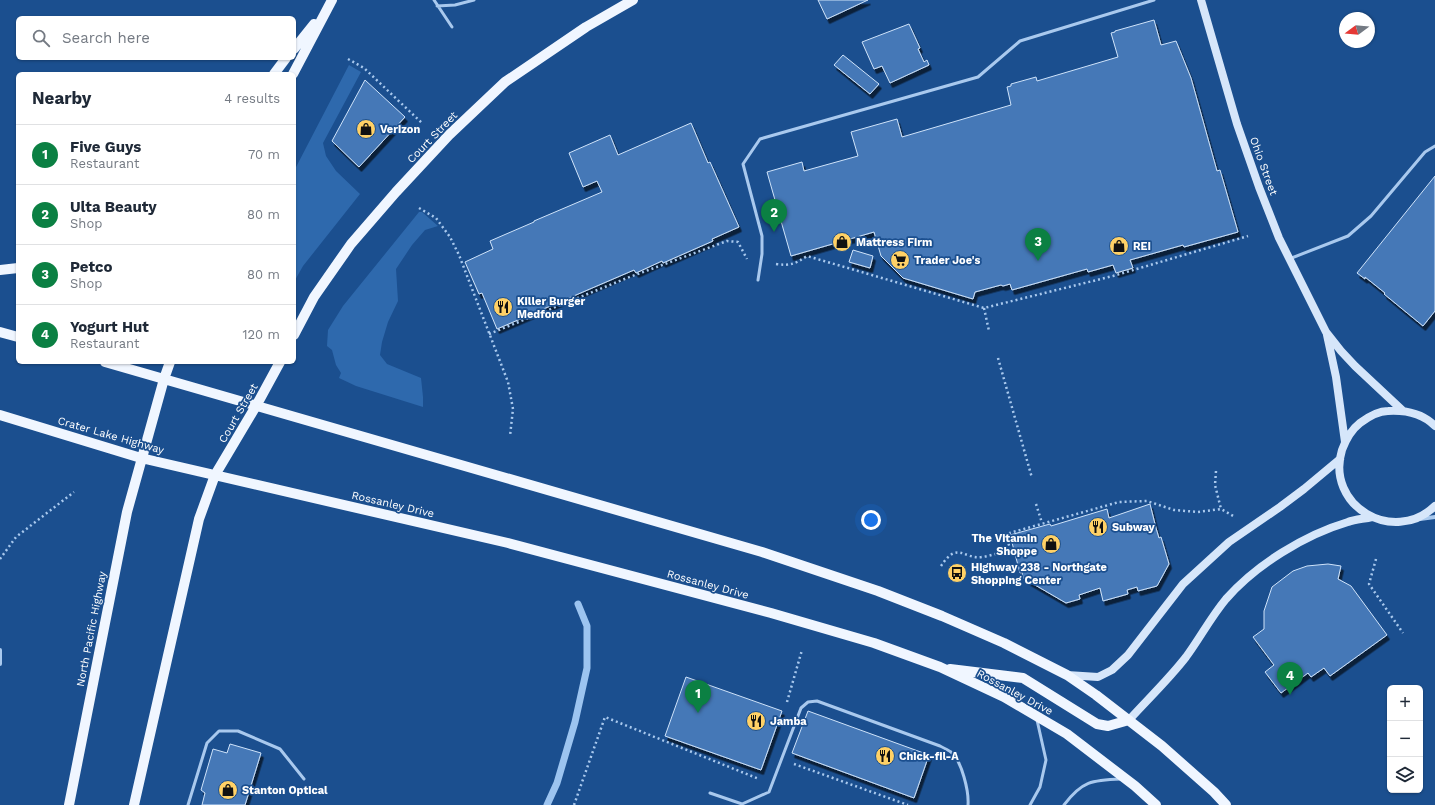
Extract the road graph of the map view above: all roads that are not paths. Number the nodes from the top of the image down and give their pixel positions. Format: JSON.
{"nodes":[{"id":1,"x":434,"y":0,"type":"edge"},
{"id":2,"x":474,"y":0,"type":"edge"},
{"id":3,"x":633,"y":0,"type":"edge"},
{"id":4,"x":1154,"y":0,"type":"edge"},
{"id":5,"x":1201,"y":0,"type":"edge"},
{"id":6,"x":331,"y":2,"type":"edge"},
{"id":7,"x":437,"y":6,"type":"junction"},
{"id":8,"x":452,"y":27,"type":"dead end"},
{"id":9,"x":296,"y":46,"type":"edge"},
{"id":10,"x":284,"y":60,"type":"edge"},
{"id":11,"x":276,"y":72,"type":"edge"},
{"id":12,"x":294,"y":72,"type":"edge"},
{"id":13,"x":1435,"y":146,"type":"edge"},
{"id":14,"x":1289,"y":259,"type":"junction"},
{"id":15,"x":16,"y":268,"type":"edge"},
{"id":16,"x":0,"y":270,"type":"edge"},
{"id":17,"x":758,"y":280,"type":"dead end"},
{"id":18,"x":296,"y":331,"type":"edge"},
{"id":19,"x":0,"y":332,"type":"edge"},
{"id":20,"x":1326,"y":332,"type":"junction"},
{"id":21,"x":16,"y":336,"type":"edge"},
{"id":22,"x":111,"y":364,"type":"edge"},
{"id":23,"x":169,"y":364,"type":"edge"},
{"id":24,"x":279,"y":364,"type":"edge"},
{"id":25,"x":164,"y":379,"type":"junction"},
{"id":26,"x":256,"y":406,"type":"junction"},
{"id":27,"x":1402,"y":410,"type":"junction"},
{"id":28,"x":0,"y":415,"type":"edge"},
{"id":29,"x":1435,"y":426,"type":"edge"},
{"id":30,"x":1345,"y":442,"type":"junction"},
{"id":31,"x":141,"y":458,"type":"junction"},
{"id":32,"x":1340,"y":459,"type":"junction"},
{"id":33,"x":215,"y":475,"type":"junction"},
{"id":34,"x":1435,"y":506,"type":"edge"},
{"id":35,"x":1435,"y":517,"type":"edge"},
{"id":36,"x":1372,"y":518,"type":"junction"},
{"id":37,"x":1415,"y":520,"type":"junction"},
{"id":38,"x":0,"y":650,"type":"edge"},
{"id":39,"x":0,"y":664,"type":"edge"},
{"id":40,"x":940,"y":667,"type":"junction"},
{"id":41,"x":1067,"y":675,"type":"junction"},
{"id":42,"x":1036,"y":716,"type":"junction"},
{"id":43,"x":1129,"y":720,"type":"junction"},
{"id":44,"x":304,"y":779,"type":"dead end"},
{"id":45,"x":1127,"y":779,"type":"junction"},
{"id":46,"x":710,"y":793,"type":"dead end"},
{"id":47,"x":69,"y":805,"type":"edge"},
{"id":48,"x":134,"y":805,"type":"edge"},
{"id":49,"x":188,"y":805,"type":"edge"},
{"id":50,"x":968,"y":805,"type":"edge"},
{"id":51,"x":1030,"y":805,"type":"edge"},
{"id":52,"x":1064,"y":805,"type":"edge"},
{"id":53,"x":1156,"y":805,"type":"edge"},
{"id":54,"x":1226,"y":805,"type":"edge"}],
"edges":[{"from":1,"to":7,"type":"lane"},
{"from":2,"to":7,"type":"lane"},
{"from":3,"to":18,"type":"main road","name":"Court Street"},
{"from":4,"to":17,"type":"lane"},
{"from":5,"to":14,"type":"street","name":"Ohio Street"},
{"from":6,"to":9,"type":"main road"},
{"from":6,"to":12,"type":"main road"},
{"from":7,"to":8,"type":"lane"},
{"from":10,"to":11,"type":"main road"},
{"from":13,"to":14,"type":"lane"},
{"from":14,"to":20,"type":"street","name":"Ohio Street"},
{"from":15,"to":16,"type":"main road"},
{"from":19,"to":21,"type":"main road"},
{"from":20,"to":27,"type":"street","name":"Ohio Street"},
{"from":20,"to":30,"type":"street","name":"Ohio Street"},
{"from":22,"to":25,"type":"main road"},
{"from":23,"to":25,"type":"main road","name":"North Pacific Highway"},
{"from":24,"to":26,"type":"main road","name":"Court Street"},
{"from":25,"to":26,"type":"main road"},
{"from":25,"to":31,"type":"main road","name":"North Pacific Highway"},
{"from":26,"to":33,"type":"main road","name":"Court Street"},
{"from":26,"to":41,"type":"main road"},
{"from":27,"to":29,"type":"street"},
{"from":27,"to":30,"type":"street"},
{"from":28,"to":31,"type":"main road","name":"Crater Lake Highway"},
{"from":30,"to":32,"type":"street"},
{"from":31,"to":33,"type":"main road","name":"Crater Lake Highway"},
{"from":31,"to":47,"type":"main road","name":"North Pacific Highway"},
{"from":32,"to":36,"type":"street"},
{"from":32,"to":41,"type":"street"},
{"from":33,"to":40,"type":"main road","name":"Rossanley Drive"},
{"from":33,"to":48,"type":"main road"},
{"from":34,"to":37,"type":"street"},
{"from":35,"to":37,"type":"street"},
{"from":36,"to":37,"type":"street"},
{"from":36,"to":43,"type":"street"},
{"from":38,"to":39,"type":"street"},
{"from":40,"to":42,"type":"main road","name":"Rossanley Drive"},
{"from":40,"to":43,"type":"main road"},
{"from":41,"to":43,"type":"main road"},
{"from":42,"to":45,"type":"main road","name":"Rossanley Drive"},
{"from":42,"to":51,"type":"lane"},
{"from":43,"to":54,"type":"main road"},
{"from":44,"to":49,"type":"lane"},
{"from":45,"to":52,"type":"lane"},
{"from":45,"to":53,"type":"main road","name":"Rossanley Drive"},
{"from":46,"to":50,"type":"lane"}]}
